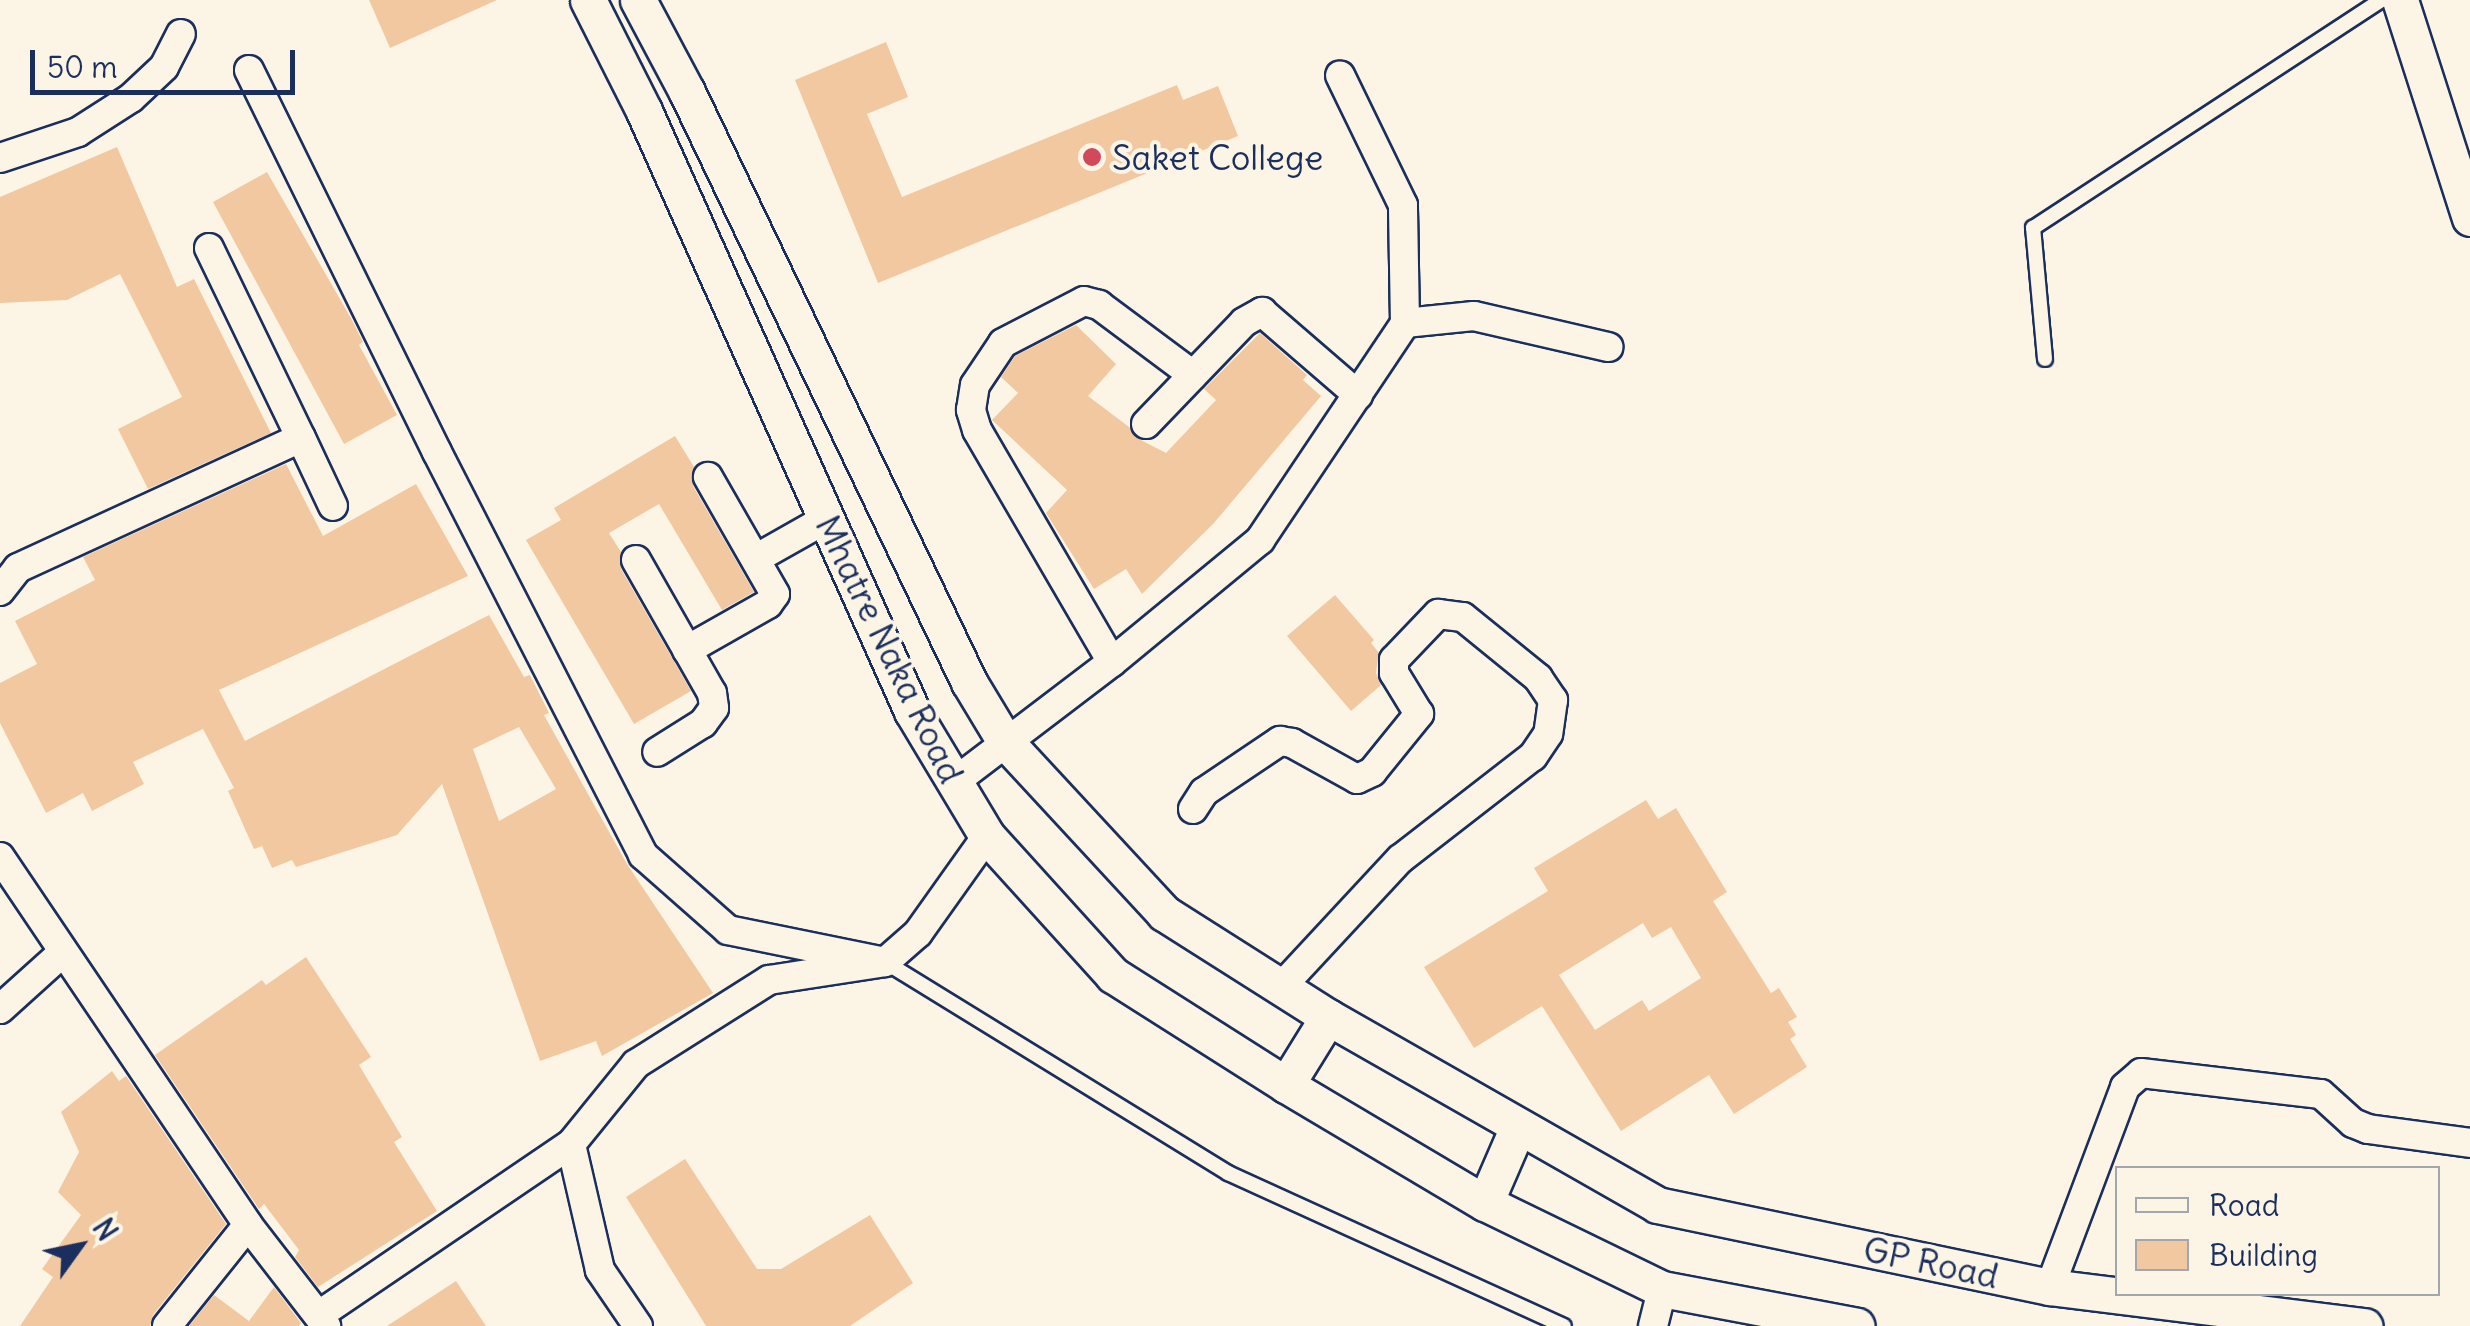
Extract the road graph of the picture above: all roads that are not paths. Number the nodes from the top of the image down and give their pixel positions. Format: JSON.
{"nodes":[{"id":1,"x":588,"y":0,"type":"edge"},
{"id":2,"x":638,"y":0,"type":"edge"},
{"id":3,"x":2382,"y":0,"type":"edge"},
{"id":4,"x":2400,"y":0,"type":"edge"},
{"id":5,"x":181,"y":34,"type":"dead end"},
{"id":6,"x":249,"y":70,"type":"dead end"},
{"id":7,"x":1340,"y":74,"type":"dead end"},
{"id":8,"x":687,"y":92,"type":"junction"},
{"id":9,"x":644,"y":111,"type":"junction"},
{"id":10,"x":0,"y":158,"type":"edge"},
{"id":11,"x":2470,"y":218,"type":"edge"},
{"id":12,"x":208,"y":248,"type":"dead end"},
{"id":13,"x":1405,"y":324,"type":"junction"},
{"id":14,"x":1608,"y":346,"type":"dead end"},
{"id":15,"x":2045,"y":358,"type":"dead end"},
{"id":16,"x":1193,"y":375,"type":"junction"},
{"id":17,"x":1358,"y":394,"type":"junction"},
{"id":18,"x":1146,"y":424,"type":"dead end"},
{"id":19,"x":300,"y":438,"type":"junction"},
{"id":20,"x":708,"y":477,"type":"dead end"},
{"id":21,"x":333,"y":506,"type":"dead end"},
{"id":22,"x":826,"y":519,"type":"junction"},
{"id":23,"x":756,"y":558,"type":"junction"},
{"id":24,"x":636,"y":560,"type":"dead end"},
{"id":25,"x":0,"y":591,"type":"edge"},
{"id":26,"x":687,"y":650,"type":"junction"},
{"id":27,"x":1112,"y":662,"type":"junction"},
{"id":28,"x":1004,"y":740,"type":"junction"},
{"id":29,"x":657,"y":752,"type":"dead end"},
{"id":30,"x":953,"y":783,"type":"junction"},
{"id":31,"x":1193,"y":809,"type":"dead end"},
{"id":32,"x":987,"y":836,"type":"junction"},
{"id":33,"x":0,"y":856,"type":"edge"},
{"id":34,"x":63,"y":952,"type":"junction"},
{"id":35,"x":884,"y":962,"type":"junction"},
{"id":36,"x":1281,"y":987,"type":"junction"},
{"id":37,"x":0,"y":1009,"type":"edge"},
{"id":38,"x":1328,"y":1017,"type":"junction"},
{"id":39,"x":1286,"y":1085,"type":"junction"},
{"id":40,"x":1517,"y":1129,"type":"junction"},
{"id":41,"x":2470,"y":1143,"type":"edge"},
{"id":42,"x":571,"y":1144,"type":"junction"},
{"id":43,"x":1485,"y":1203,"type":"junction"},
{"id":44,"x":248,"y":1225,"type":"junction"},
{"id":45,"x":2050,"y":1287,"type":"junction"},
{"id":46,"x":1662,"y":1289,"type":"junction"},
{"id":47,"x":2115,"y":1295,"type":"edge"},
{"id":48,"x":2123,"y":1296,"type":"edge"},
{"id":49,"x":322,"y":1321,"type":"edge"},
{"id":50,"x":167,"y":1326,"type":"edge"},
{"id":51,"x":638,"y":1326,"type":"edge"},
{"id":52,"x":1564,"y":1326,"type":"edge"},
{"id":53,"x":1653,"y":1326,"type":"edge"},
{"id":54,"x":1857,"y":1326,"type":"edge"},
{"id":55,"x":2366,"y":1326,"type":"edge"}],
"edges":[{"from":1,"to":9,"type":"street","name":"Mhatre Naka Road"},
{"from":2,"to":8,"type":"street","name":"Mhatre Naka Road"},
{"from":3,"to":15,"type":"lane"},
{"from":4,"to":11,"type":"street"},
{"from":5,"to":10,"type":"street"},
{"from":6,"to":35,"type":"street"},
{"from":7,"to":13,"type":"street"},
{"from":8,"to":9,"type":"street"},
{"from":8,"to":28,"type":"street","name":"Mhatre Naka Road"},
{"from":9,"to":22,"type":"street","name":"Mhatre Naka Road"},
{"from":12,"to":19,"type":"street"},
{"from":13,"to":14,"type":"street"},
{"from":13,"to":17,"type":"street"},
{"from":16,"to":17,"type":"street"},
{"from":16,"to":18,"type":"street"},
{"from":16,"to":27,"type":"street"},
{"from":17,"to":27,"type":"street"},
{"from":19,"to":21,"type":"street"},
{"from":19,"to":25,"type":"street"},
{"from":20,"to":23,"type":"street"},
{"from":22,"to":23,"type":"street"},
{"from":22,"to":30,"type":"street","name":"Mhatre Naka Road"},
{"from":23,"to":26,"type":"street"},
{"from":24,"to":26,"type":"street"},
{"from":26,"to":29,"type":"street"},
{"from":27,"to":28,"type":"street"},
{"from":28,"to":30,"type":"street"},
{"from":28,"to":36,"type":"street","name":"Mhatre Naka Road"},
{"from":30,"to":32,"type":"street","name":"Mhatre Naka Road"},
{"from":31,"to":36,"type":"street"},
{"from":32,"to":35,"type":"street"},
{"from":32,"to":39,"type":"street","name":"Mhatre Naka Road"},
{"from":33,"to":34,"type":"street"},
{"from":34,"to":37,"type":"street"},
{"from":34,"to":44,"type":"street"},
{"from":35,"to":42,"type":"street"},
{"from":35,"to":52,"type":"lane"},
{"from":36,"to":38,"type":"street","name":"Mhatre Naka Road"},
{"from":38,"to":39,"type":"street"},
{"from":38,"to":40,"type":"street","name":"Mhatre Naka Road"},
{"from":39,"to":43,"type":"street","name":"Mhatre Naka Road"},
{"from":40,"to":43,"type":"street"},
{"from":40,"to":45,"type":"street","name":"GP Road"},
{"from":41,"to":45,"type":"street"},
{"from":42,"to":49,"type":"street"},
{"from":42,"to":51,"type":"street"},
{"from":43,"to":46,"type":"street"},
{"from":44,"to":49,"type":"street"},
{"from":44,"to":50,"type":"street"},
{"from":45,"to":47,"type":"street","name":"GP Road"},
{"from":46,"to":53,"type":"street"},
{"from":46,"to":54,"type":"street"},
{"from":48,"to":55,"type":"street","name":"GP Road"}]}
